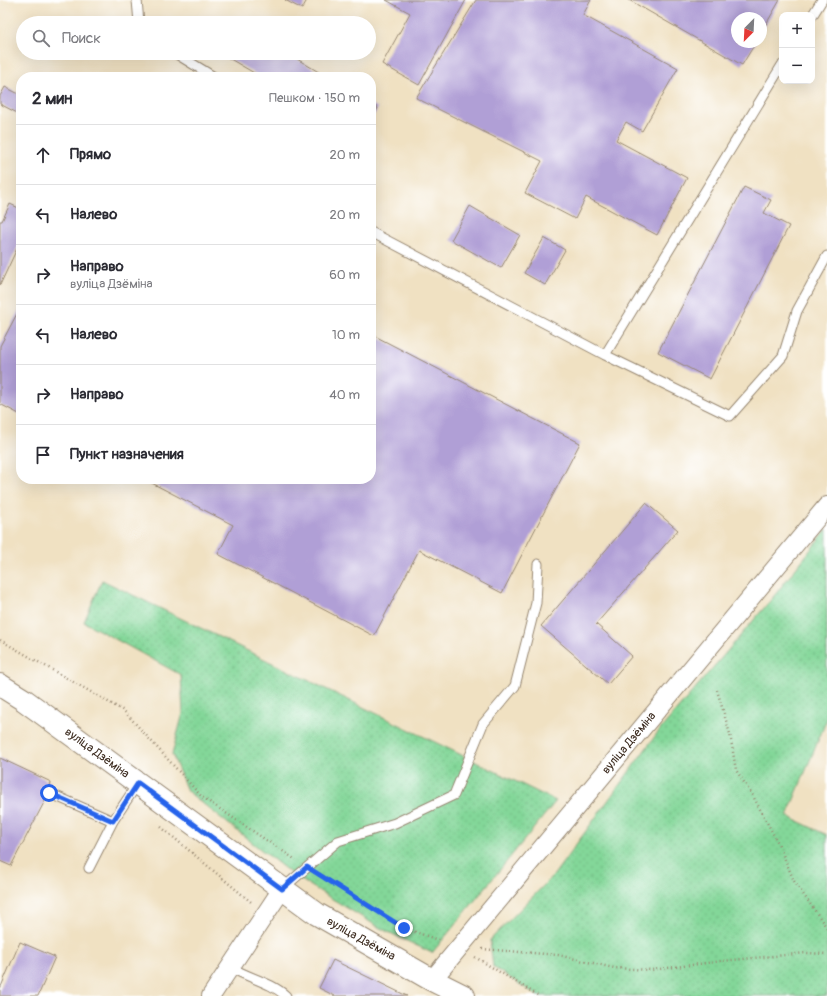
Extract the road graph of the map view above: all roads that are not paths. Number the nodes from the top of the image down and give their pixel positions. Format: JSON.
{"nodes":[{"id":1,"x":137,"y":0,"type":"edge"},
{"id":2,"x":822,"y":0,"type":"edge"},
{"id":3,"x":814,"y":12,"type":"edge"},
{"id":4,"x":138,"y":16,"type":"edge"},
{"id":5,"x":186,"y":60,"type":"edge"},
{"id":6,"x":779,"y":70,"type":"edge"},
{"id":7,"x":206,"y":72,"type":"edge"},
{"id":8,"x":376,"y":235,"type":"edge"},
{"id":9,"x":827,"y":256,"type":"edge"},
{"id":10,"x":605,"y":355,"type":"junction"},
{"id":11,"x":827,"y":506,"type":"edge"},
{"id":12,"x":538,"y":564,"type":"dead end"},
{"id":13,"x":0,"y":685,"type":"edge"},
{"id":14,"x":138,"y":783,"type":"junction"},
{"id":15,"x":49,"y":793,"type":"dead end"},
{"id":16,"x":113,"y":821,"type":"junction"},
{"id":17,"x":89,"y":868,"type":"dead end"},
{"id":18,"x":282,"y":889,"type":"junction"},
{"id":19,"x":230,"y":967,"type":"junction"},
{"id":20,"x":432,"y":980,"type":"junction"},
{"id":21,"x":211,"y":996,"type":"edge"},
{"id":22,"x":286,"y":996,"type":"edge"},
{"id":23,"x":464,"y":996,"type":"edge"}],
"edges":[{"from":1,"to":4,"type":"lane"},
{"from":2,"to":3,"type":"lane"},
{"from":5,"to":7,"type":"lane"},
{"from":6,"to":10,"type":"lane"},
{"from":8,"to":10,"type":"lane"},
{"from":9,"to":10,"type":"lane"},
{"from":11,"to":20,"type":"street","name":"вуліца Дзёміна"},
{"from":12,"to":18,"type":"lane"},
{"from":13,"to":14,"type":"main road","name":"вуліца Дзёміна"},
{"from":14,"to":16,"type":"lane"},
{"from":14,"to":18,"type":"main road","name":"вуліца Дзёміна"},
{"from":15,"to":16,"type":"lane"},
{"from":16,"to":17,"type":"lane"},
{"from":18,"to":19,"type":"street"},
{"from":18,"to":20,"type":"main road","name":"вуліца Дзёміна"},
{"from":19,"to":21,"type":"street"},
{"from":19,"to":22,"type":"lane"},
{"from":20,"to":23,"type":"main road","name":"вуліца Дзёміна"}]}
